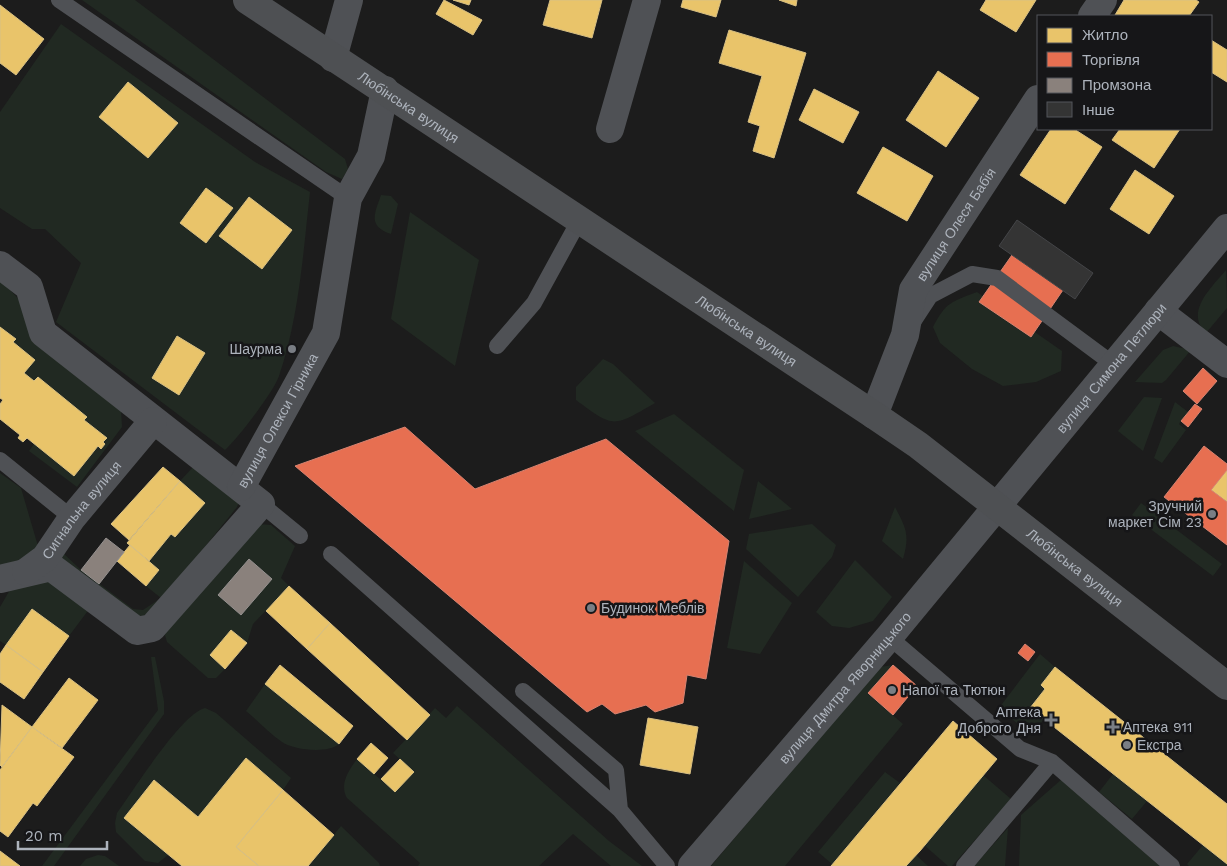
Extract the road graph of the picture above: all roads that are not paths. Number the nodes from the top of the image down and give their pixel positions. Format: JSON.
{"nodes":[{"id":1,"x":59,"y":0,"type":"edge"},
{"id":2,"x":247,"y":0,"type":"edge"},
{"id":3,"x":349,"y":0,"type":"edge"},
{"id":4,"x":647,"y":0,"type":"edge"},
{"id":5,"x":1103,"y":0,"type":"edge"},
{"id":6,"x":1093,"y":15,"type":"edge"},
{"id":7,"x":333,"y":58,"type":"junction"},
{"id":8,"x":385,"y":90,"type":"junction"},
{"id":9,"x":1037,"y":101,"type":"edge"},
{"id":10,"x":610,"y":129,"type":"dead end"},
{"id":11,"x":348,"y":198,"type":"junction"},
{"id":12,"x":580,"y":219,"type":"junction"},
{"id":13,"x":1227,"y":228,"type":"edge"},
{"id":14,"x":0,"y":264,"type":"edge"},
{"id":15,"x":1158,"y":311,"type":"junction"},
{"id":16,"x":905,"y":335,"type":"junction"},
{"id":17,"x":497,"y":346,"type":"dead end"},
{"id":18,"x":1114,"y":364,"type":"junction"},
{"id":19,"x":1227,"y":364,"type":"edge"},
{"id":20,"x":874,"y":415,"type":"junction"},
{"id":21,"x":153,"y":421,"type":"junction"},
{"id":22,"x":0,"y":460,"type":"edge"},
{"id":23,"x":251,"y":495,"type":"junction"},
{"id":24,"x":996,"y":507,"type":"junction"},
{"id":25,"x":72,"y":518,"type":"junction"},
{"id":26,"x":300,"y":536,"type":"dead end"},
{"id":27,"x":331,"y":554,"type":"dead end"},
{"id":28,"x":26,"y":572,"type":"junction"},
{"id":29,"x":0,"y":579,"type":"edge"},
{"id":30,"x":0,"y":588,"type":"edge"},
{"id":31,"x":889,"y":637,"type":"junction"},
{"id":32,"x":1227,"y":686,"type":"edge"},
{"id":33,"x":523,"y":691,"type":"dead end"},
{"id":34,"x":1052,"y":762,"type":"junction"},
{"id":35,"x":620,"y":810,"type":"junction"},
{"id":36,"x":667,"y":866,"type":"edge"},
{"id":37,"x":692,"y":866,"type":"edge"},
{"id":38,"x":964,"y":866,"type":"edge"},
{"id":39,"x":1172,"y":866,"type":"edge"}],
"edges":[{"from":1,"to":11,"type":"lane"},
{"from":2,"to":7,"type":"main road","name":"Любінська вулиця"},
{"from":3,"to":7,"type":"street"},
{"from":4,"to":10,"type":"street"},
{"from":5,"to":6,"type":"street"},
{"from":7,"to":8,"type":"main road","name":"Любінська вулиця"},
{"from":8,"to":11,"type":"street","name":"вулиця Олекси Гірника"},
{"from":8,"to":12,"type":"main road","name":"Любінська вулиця"},
{"from":9,"to":16,"type":"street","name":"вулиця Олеся Бабія"},
{"from":11,"to":23,"type":"street","name":"вулиця Олекси Гірника"},
{"from":12,"to":17,"type":"lane"},
{"from":12,"to":20,"type":"main road","name":"Любінська вулиця"},
{"from":13,"to":15,"type":"street","name":"вулиця Симона Петлюри"},
{"from":14,"to":21,"type":"street","name":"вулиця Олекси Гірника"},
{"from":15,"to":18,"type":"street","name":"вулиця Симона Петлюри"},
{"from":15,"to":19,"type":"street"},
{"from":16,"to":18,"type":"lane"},
{"from":16,"to":20,"type":"street","name":"вулиця Олеся Бабія"},
{"from":18,"to":24,"type":"street","name":"вулиця Симона Петлюри"},
{"from":20,"to":24,"type":"main road","name":"Любінська вулиця"},
{"from":21,"to":23,"type":"street","name":"вулиця Олекси Гірника"},
{"from":21,"to":25,"type":"street","name":"Сигнальна вулиця"},
{"from":22,"to":25,"type":"lane"},
{"from":23,"to":26,"type":"lane"},
{"from":23,"to":28,"type":"street"},
{"from":24,"to":31,"type":"street","name":"вулиця Дмитра Яворницького"},
{"from":24,"to":32,"type":"main road","name":"Любінська вулиця"},
{"from":25,"to":28,"type":"street","name":"Сигнальна вулиця"},
{"from":27,"to":35,"type":"lane"},
{"from":28,"to":29,"type":"street"},
{"from":28,"to":30,"type":"street","name":"Сигнальна вулиця"},
{"from":31,"to":34,"type":"lane"},
{"from":31,"to":37,"type":"street","name":"вулиця Дмитра Яворницького"},
{"from":33,"to":35,"type":"lane"},
{"from":34,"to":38,"type":"lane"},
{"from":34,"to":39,"type":"lane"},
{"from":35,"to":36,"type":"lane"}]}
